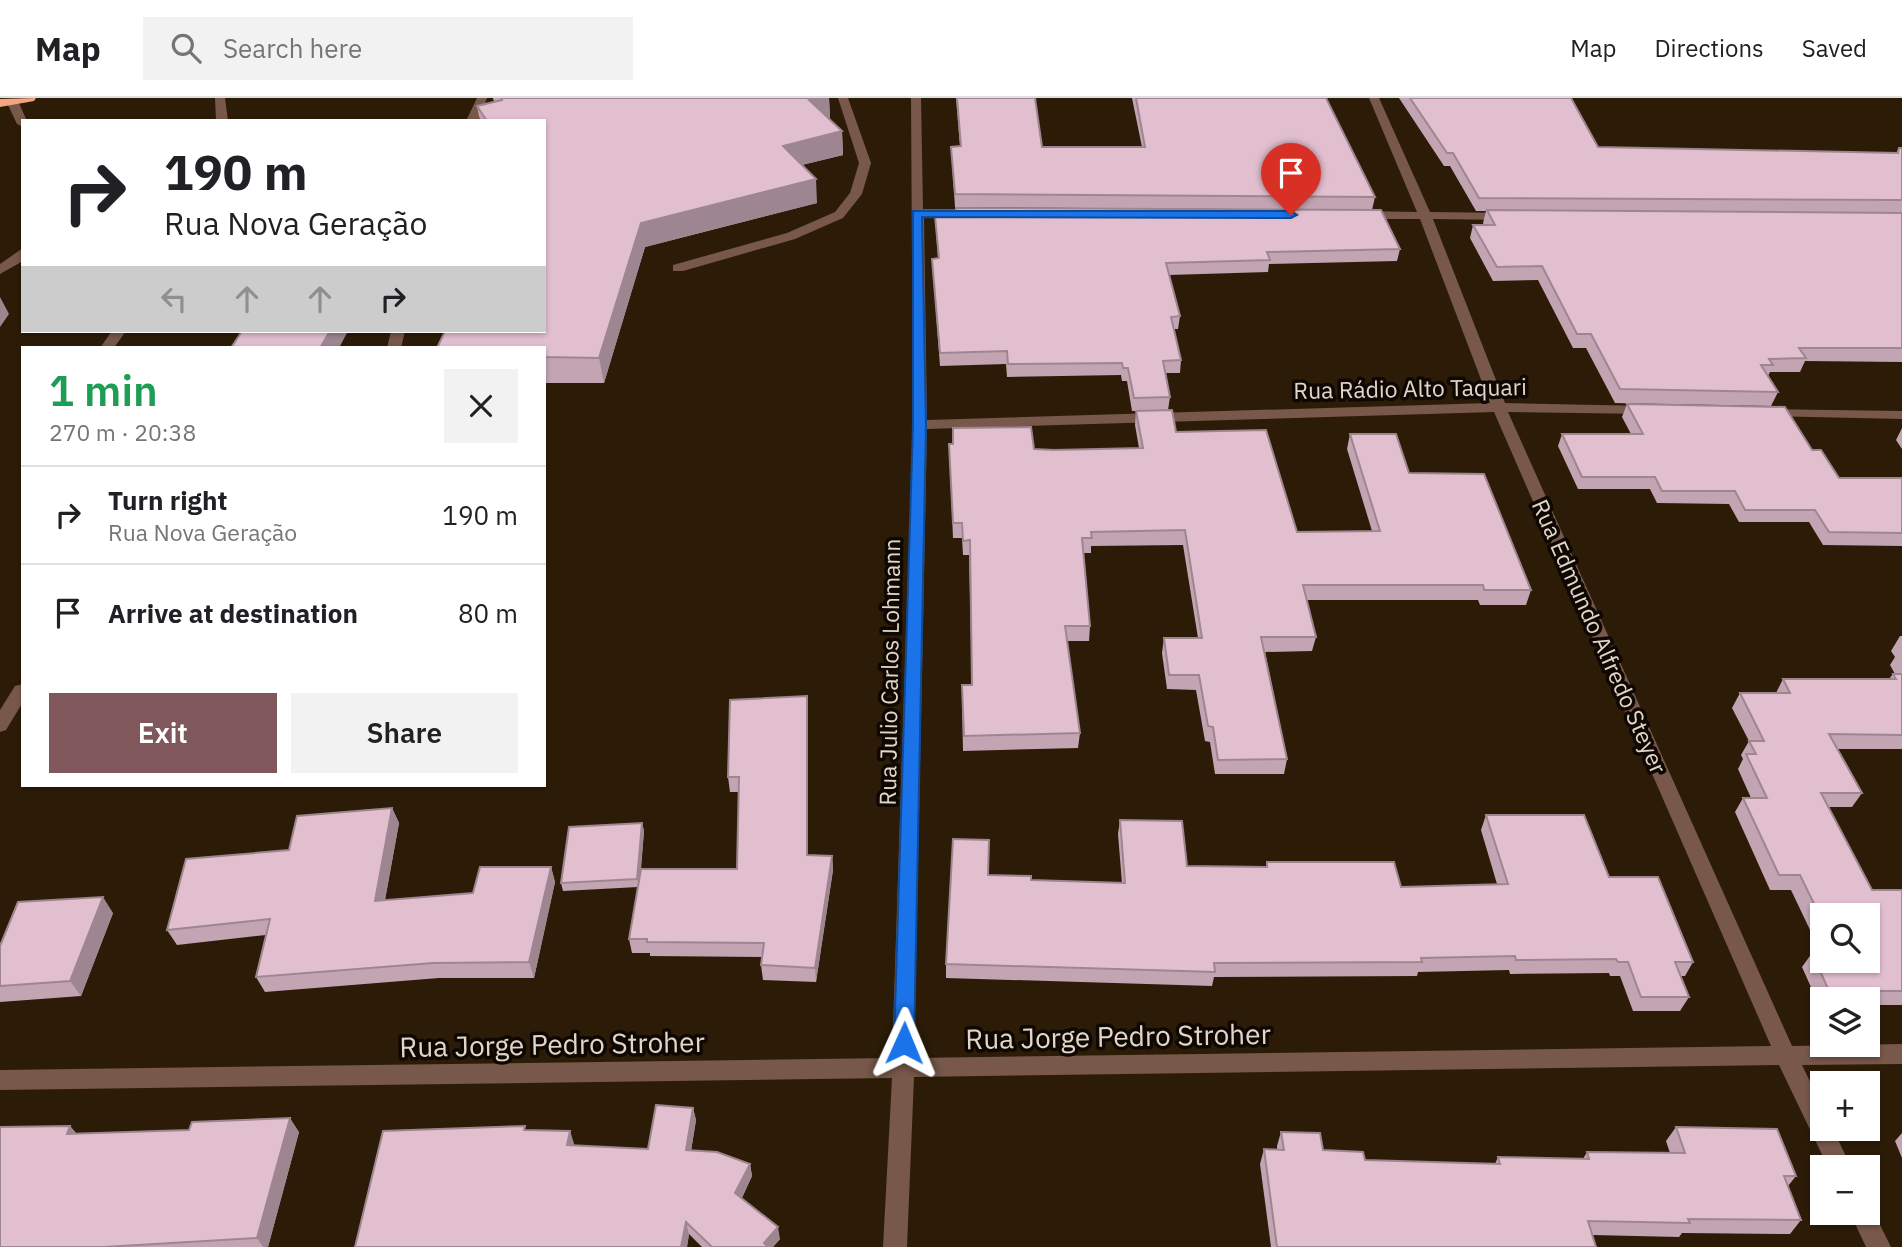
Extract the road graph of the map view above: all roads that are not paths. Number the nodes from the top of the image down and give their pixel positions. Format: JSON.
{"nodes":[{"id":1,"x":29,"y":98,"type":"edge"},
{"id":2,"x":220,"y":98,"type":"edge"},
{"id":3,"x":482,"y":98,"type":"edge"},
{"id":4,"x":843,"y":98,"type":"edge"},
{"id":5,"x":916,"y":98,"type":"edge"},
{"id":6,"x":1374,"y":98,"type":"edge"},
{"id":7,"x":6,"y":102,"type":"edge"},
{"id":8,"x":222,"y":119,"type":"edge"},
{"id":9,"x":473,"y":119,"type":"edge"},
{"id":10,"x":21,"y":121,"type":"edge"},
{"id":11,"x":917,"y":213,"type":"junction"},
{"id":12,"x":999,"y":214,"type":"edge"},
{"id":13,"x":1343,"y":215,"type":"edge"},
{"id":14,"x":1425,"y":215,"type":"junction"},
{"id":15,"x":1520,"y":216,"type":"edge"},
{"id":16,"x":21,"y":256,"type":"edge"},
{"id":17,"x":678,"y":268,"type":"dead end"},
{"id":18,"x":0,"y":270,"type":"edge"},
{"id":19,"x":1499,"y":407,"type":"junction"},
{"id":20,"x":1666,"y":411,"type":"edge"},
{"id":21,"x":1749,"y":412,"type":"edge"},
{"id":22,"x":1902,"y":415,"type":"edge"},
{"id":23,"x":920,"y":425,"type":"junction"},
{"id":24,"x":21,"y":690,"type":"edge"},
{"id":25,"x":0,"y":725,"type":"edge"},
{"id":26,"x":1785,"y":1054,"type":"junction"},
{"id":27,"x":1902,"y":1054,"type":"edge"},
{"id":28,"x":903,"y":1070,"type":"junction"},
{"id":29,"x":0,"y":1080,"type":"edge"},
{"id":30,"x":1834,"y":1155,"type":"edge"},
{"id":31,"x":1868,"y":1225,"type":"edge"},
{"id":32,"x":895,"y":1247,"type":"edge"},
{"id":33,"x":1879,"y":1247,"type":"edge"}],
"edges":[{"from":1,"to":7,"type":"highway"},
{"from":2,"to":8,"type":"street"},
{"from":3,"to":9,"type":"street"},
{"from":4,"to":17,"type":"street"},
{"from":5,"to":11,"type":"street","name":"Rua Julio Carlos Lohmann"},
{"from":6,"to":14,"type":"street","name":"Rua Edmundo Alfredo Steyer"},
{"from":7,"to":10,"type":"street"},
{"from":11,"to":12,"type":"street"},
{"from":11,"to":23,"type":"street","name":"Rua Julio Carlos Lohmann"},
{"from":13,"to":14,"type":"street"},
{"from":14,"to":15,"type":"street"},
{"from":14,"to":19,"type":"street","name":"Rua Edmundo Alfredo Steyer"},
{"from":16,"to":18,"type":"street"},
{"from":19,"to":20,"type":"street","name":"Rua Rádio Alto Taquari"},
{"from":19,"to":23,"type":"street","name":"Rua Rádio Alto Taquari"},
{"from":19,"to":26,"type":"street","name":"Rua Edmundo Alfredo Steyer"},
{"from":21,"to":22,"type":"street"},
{"from":23,"to":28,"type":"street","name":"Rua Julio Carlos Lohmann"},
{"from":24,"to":25,"type":"street"},
{"from":26,"to":27,"type":"street","name":"Rua Jorge Pedro Stroher"},
{"from":26,"to":28,"type":"street","name":"Rua Jorge Pedro Stroher"},
{"from":26,"to":30,"type":"street","name":"Rua Edmundo Alfredo Steyer"},
{"from":28,"to":29,"type":"street","name":"Rua Jorge Pedro Stroher"},
{"from":28,"to":32,"type":"street","name":"Rua Julio Carlos Lohmann"},
{"from":31,"to":33,"type":"street"}]}
